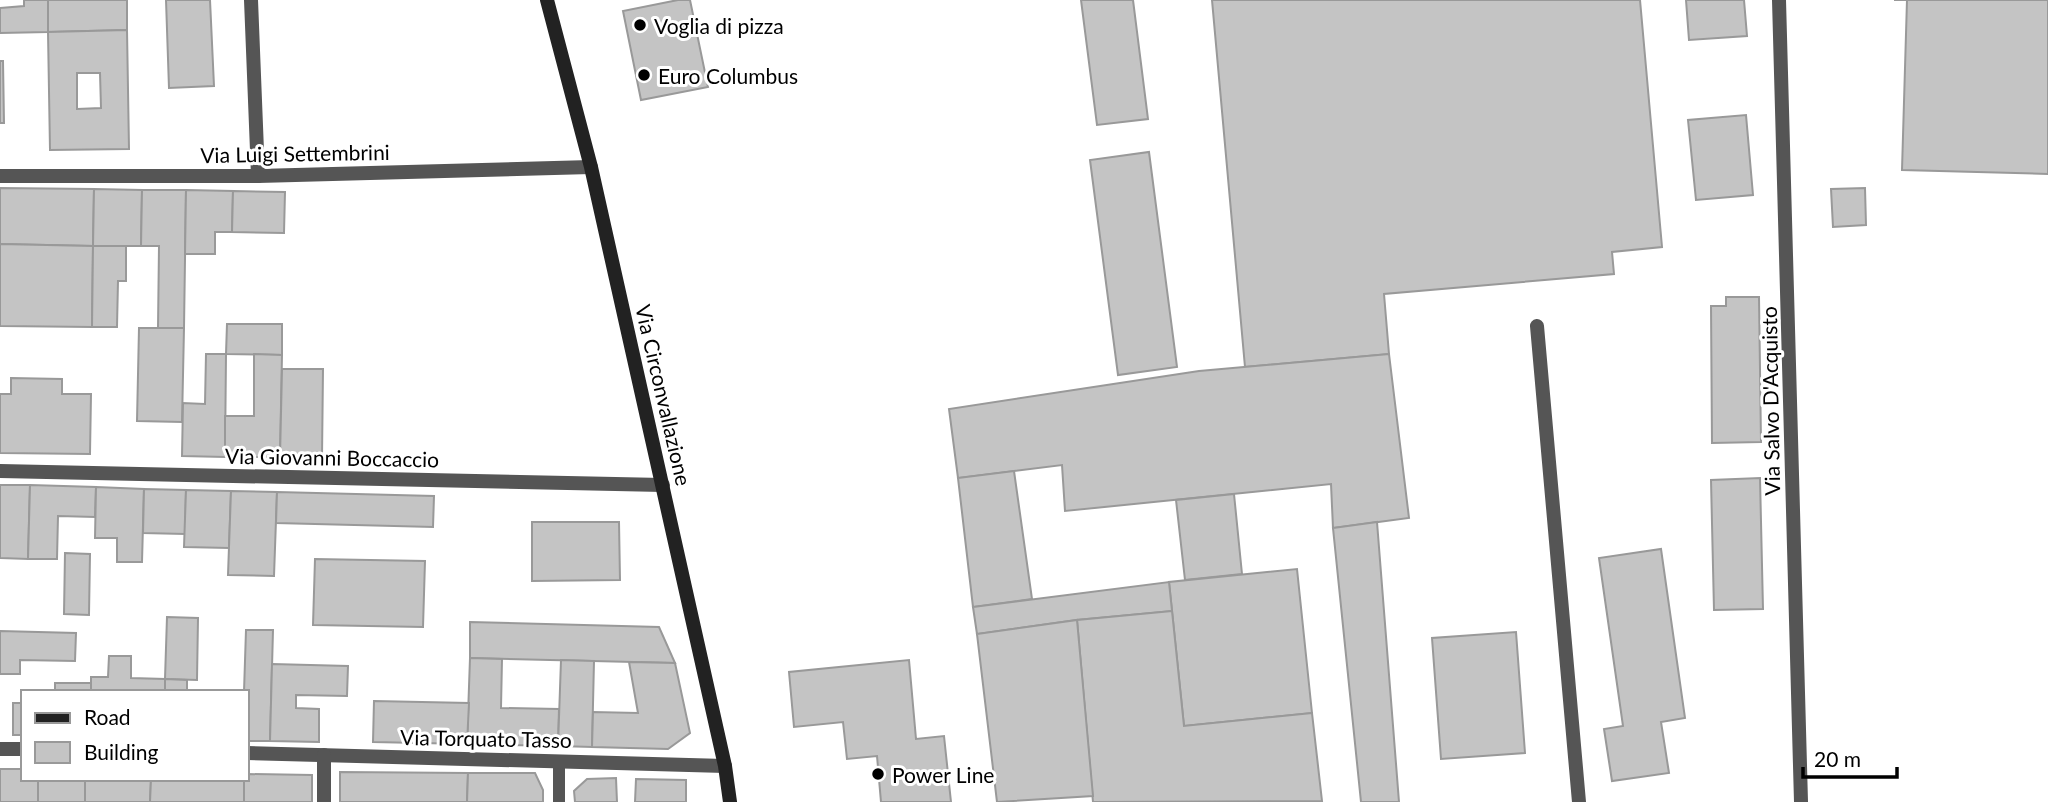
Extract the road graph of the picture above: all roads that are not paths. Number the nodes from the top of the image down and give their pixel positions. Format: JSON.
{"nodes":[{"id":1,"x":251,"y":0,"type":"edge"},
{"id":2,"x":547,"y":0,"type":"edge"},
{"id":3,"x":1779,"y":0,"type":"edge"},
{"id":4,"x":591,"y":167,"type":"junction"},
{"id":5,"x":0,"y":176,"type":"edge"},
{"id":6,"x":258,"y":176,"type":"junction"},
{"id":7,"x":1536,"y":326,"type":"dead end"},
{"id":8,"x":0,"y":471,"type":"edge"},
{"id":9,"x":663,"y":485,"type":"junction"},
{"id":10,"x":0,"y":749,"type":"edge"},
{"id":11,"x":21,"y":749,"type":"edge"},
{"id":12,"x":248,"y":753,"type":"edge"},
{"id":13,"x":324,"y":755,"type":"junction"},
{"id":14,"x":559,"y":761,"type":"junction"},
{"id":15,"x":725,"y":766,"type":"junction"},
{"id":16,"x":324,"y":802,"type":"edge"},
{"id":17,"x":559,"y":802,"type":"edge"},
{"id":18,"x":730,"y":802,"type":"edge"},
{"id":19,"x":1579,"y":802,"type":"edge"},
{"id":20,"x":1801,"y":802,"type":"edge"}],
"edges":[{"from":1,"to":6,"type":"street"},
{"from":2,"to":4,"type":"street","name":"Via Circonvallazione"},
{"from":3,"to":20,"type":"street","name":"Via Salvo D'Acquisto"},
{"from":4,"to":6,"type":"street","name":"Via Luigi Settembrini"},
{"from":4,"to":9,"type":"street","name":"Via Circonvallazione"},
{"from":5,"to":6,"type":"street","name":"Via Luigi Settembrini"},
{"from":7,"to":19,"type":"street"},
{"from":8,"to":9,"type":"street","name":"Via Giovanni Boccaccio"},
{"from":9,"to":15,"type":"street","name":"Via Circonvallazione"},
{"from":10,"to":11,"type":"street"},
{"from":12,"to":13,"type":"street","name":"Via Torquato Tasso"},
{"from":13,"to":14,"type":"street","name":"Via Torquato Tasso"},
{"from":13,"to":16,"type":"street"},
{"from":14,"to":15,"type":"street","name":"Via Torquato Tasso"},
{"from":14,"to":17,"type":"lane"},
{"from":15,"to":18,"type":"street","name":"Via Circonvallazione"}]}
